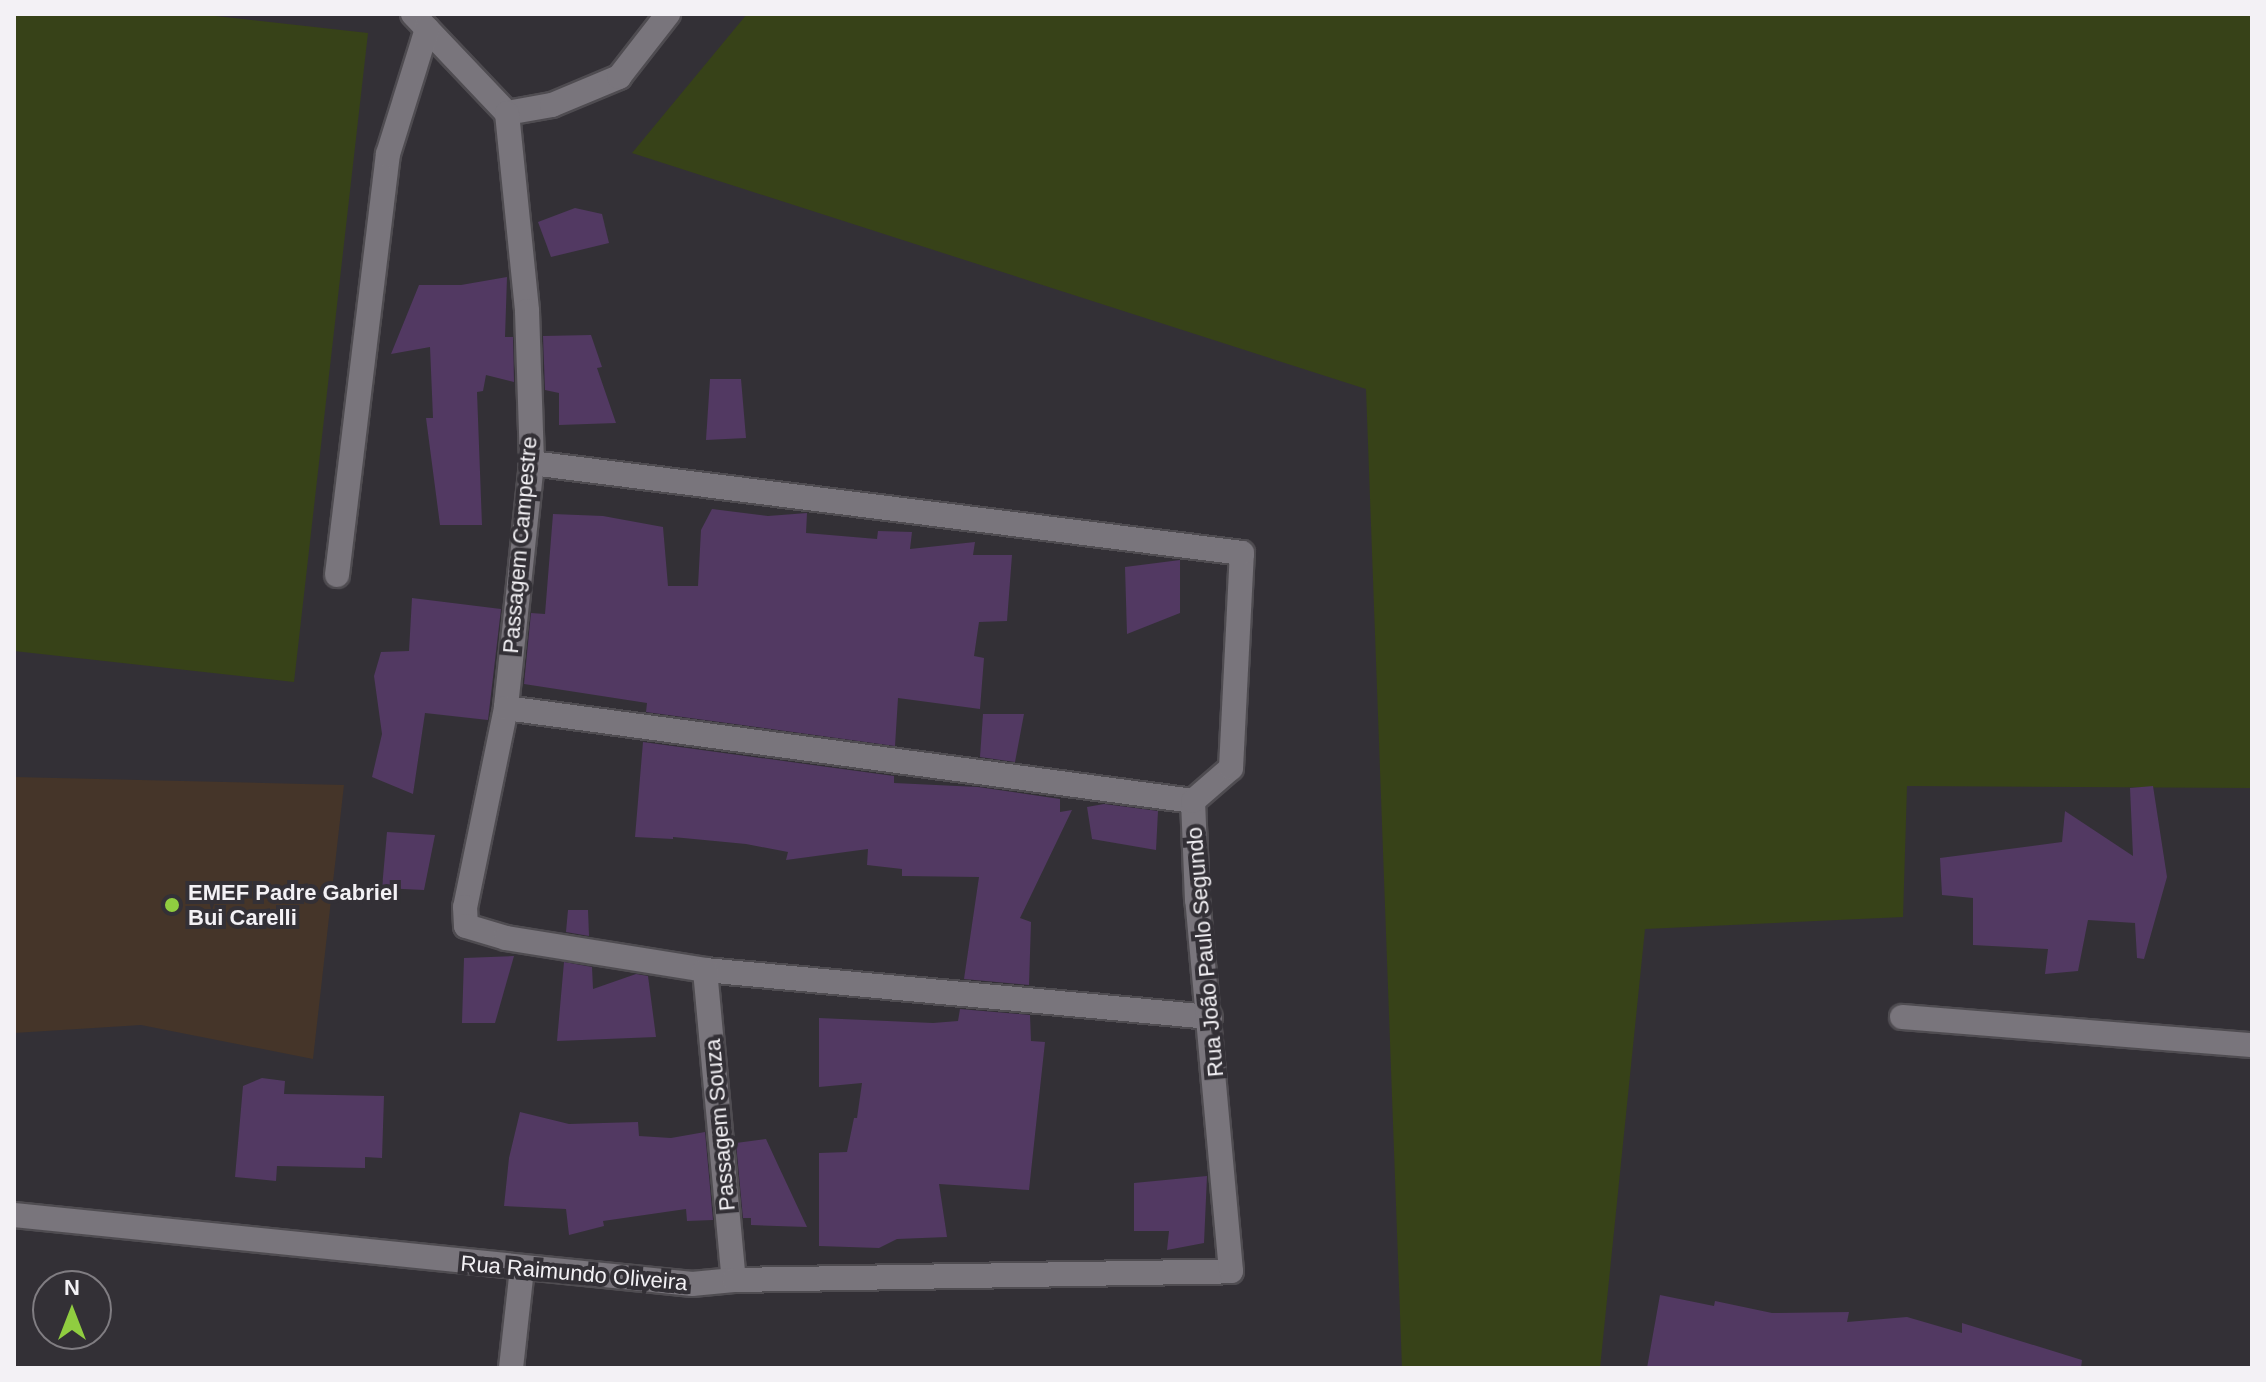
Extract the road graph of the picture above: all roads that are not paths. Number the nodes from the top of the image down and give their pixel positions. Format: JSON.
{"nodes":[{"id":1,"x":668,"y":14,"type":"edge"},
{"id":2,"x":420,"y":21,"type":"edge"},
{"id":3,"x":507,"y":113,"type":"junction"},
{"id":4,"x":532,"y":463,"type":"junction"},
{"id":5,"x":337,"y":575,"type":"dead end"},
{"id":6,"x":506,"y":708,"type":"junction"},
{"id":7,"x":1193,"y":801,"type":"junction"},
{"id":8,"x":705,"y":970,"type":"junction"},
{"id":9,"x":1210,"y":1017,"type":"junction"},
{"id":10,"x":1902,"y":1017,"type":"dead end"},
{"id":11,"x":2252,"y":1045,"type":"edge"},
{"id":12,"x":14,"y":1215,"type":"edge"},
{"id":13,"x":522,"y":1269,"type":"junction"},
{"id":14,"x":1231,"y":1271,"type":"joint"},
{"id":15,"x":734,"y":1280,"type":"junction"},
{"id":16,"x":511,"y":1368,"type":"edge"}],
"edges":[{"from":1,"to":3,"type":"street"},
{"from":2,"to":3,"type":"street"},
{"from":2,"to":5,"type":"street"},
{"from":3,"to":4,"type":"street","name":"Passagem Campestre"},
{"from":4,"to":6,"type":"street","name":"Passagem Campestre"},
{"from":4,"to":7,"type":"street","name":"Rua João Paulo Segundo"},
{"from":6,"to":7,"type":"street"},
{"from":6,"to":8,"type":"street","name":"Passagem Campestre"},
{"from":7,"to":9,"type":"street","name":"Rua João Paulo Segundo"},
{"from":8,"to":9,"type":"street"},
{"from":8,"to":15,"type":"street","name":"Passagem Souza"},
{"from":9,"to":14,"type":"street","name":"Rua João Paulo Segundo"},
{"from":10,"to":11,"type":"street"},
{"from":12,"to":13,"type":"street","name":"Rua Raimundo Oliveira"},
{"from":13,"to":15,"type":"street","name":"Rua Raimundo Oliveira"},
{"from":13,"to":16,"type":"street"},
{"from":14,"to":15,"type":"street","name":"Rua Raimundo Oliveira"}]}
